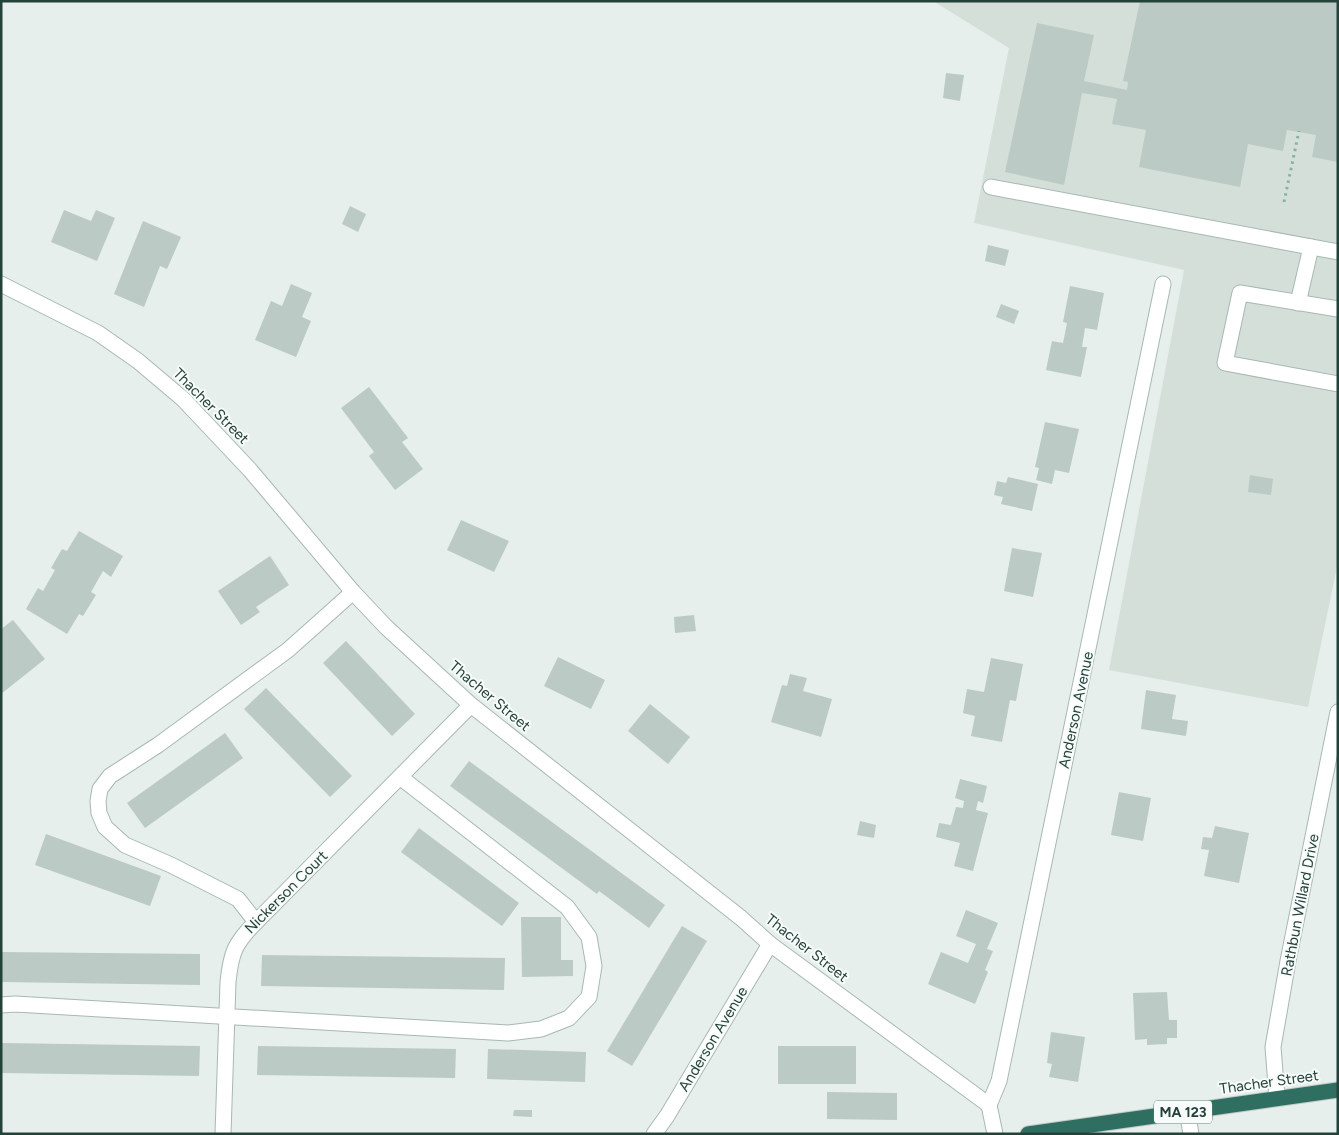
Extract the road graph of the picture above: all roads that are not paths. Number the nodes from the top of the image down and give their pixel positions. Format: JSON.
{"nodes":[{"id":1,"x":991,"y":187,"type":"dead end"},
{"id":2,"x":1311,"y":247,"type":"junction"},
{"id":3,"x":1338,"y":252,"type":"edge"},
{"id":4,"x":1,"y":284,"type":"edge"},
{"id":5,"x":1163,"y":284,"type":"dead end"},
{"id":6,"x":1298,"y":303,"type":"junction"},
{"id":7,"x":1338,"y":310,"type":"edge"},
{"id":8,"x":1338,"y":384,"type":"edge"},
{"id":9,"x":354,"y":592,"type":"junction"},
{"id":10,"x":471,"y":705,"type":"junction"},
{"id":11,"x":1338,"y":712,"type":"edge"},
{"id":12,"x":400,"y":777,"type":"junction"},
{"id":13,"x":256,"y":922,"type":"junction"},
{"id":14,"x":770,"y":944,"type":"junction"},
{"id":15,"x":1,"y":1005,"type":"edge"},
{"id":16,"x":228,"y":1016,"type":"junction"},
{"id":17,"x":1338,"y":1090,"type":"edge"},
{"id":18,"x":1277,"y":1098,"type":"junction"},
{"id":19,"x":989,"y":1105,"type":"junction"},
{"id":20,"x":1187,"y":1111,"type":"junction"},
{"id":21,"x":223,"y":1134,"type":"edge"},
{"id":22,"x":654,"y":1134,"type":"edge"},
{"id":23,"x":995,"y":1134,"type":"edge"},
{"id":24,"x":1028,"y":1134,"type":"edge"},
{"id":25,"x":1191,"y":1134,"type":"edge"}],
"edges":[{"from":1,"to":2,"type":"street"},
{"from":2,"to":3,"type":"street"},
{"from":2,"to":6,"type":"street"},
{"from":4,"to":9,"type":"street","name":"Thacher Street"},
{"from":5,"to":19,"type":"street","name":"Anderson Avenue"},
{"from":6,"to":7,"type":"street"},
{"from":6,"to":8,"type":"street"},
{"from":9,"to":10,"type":"street","name":"Thacher Street"},
{"from":9,"to":13,"type":"street"},
{"from":10,"to":12,"type":"street","name":"Nickerson Court"},
{"from":10,"to":14,"type":"street","name":"Thacher Street"},
{"from":11,"to":18,"type":"street","name":"Rathbun Willard Drive"},
{"from":12,"to":13,"type":"street","name":"Nickerson Court"},
{"from":12,"to":16,"type":"street"},
{"from":13,"to":16,"type":"street","name":"Nickerson Court"},
{"from":14,"to":19,"type":"street","name":"Thacher Street"},
{"from":14,"to":22,"type":"street","name":"Anderson Avenue"},
{"from":15,"to":16,"type":"street"},
{"from":16,"to":21,"type":"street","name":"Nickerson Court"},
{"from":17,"to":18,"type":"highway","name":"Thacher Street","number":"MA 123"},
{"from":18,"to":20,"type":"highway","name":"Thacher Street","number":"MA 123"},
{"from":19,"to":23,"type":"street"},
{"from":20,"to":24,"type":"highway","name":"Thacher Street","number":"MA 123"},
{"from":20,"to":25,"type":"street"}]}
